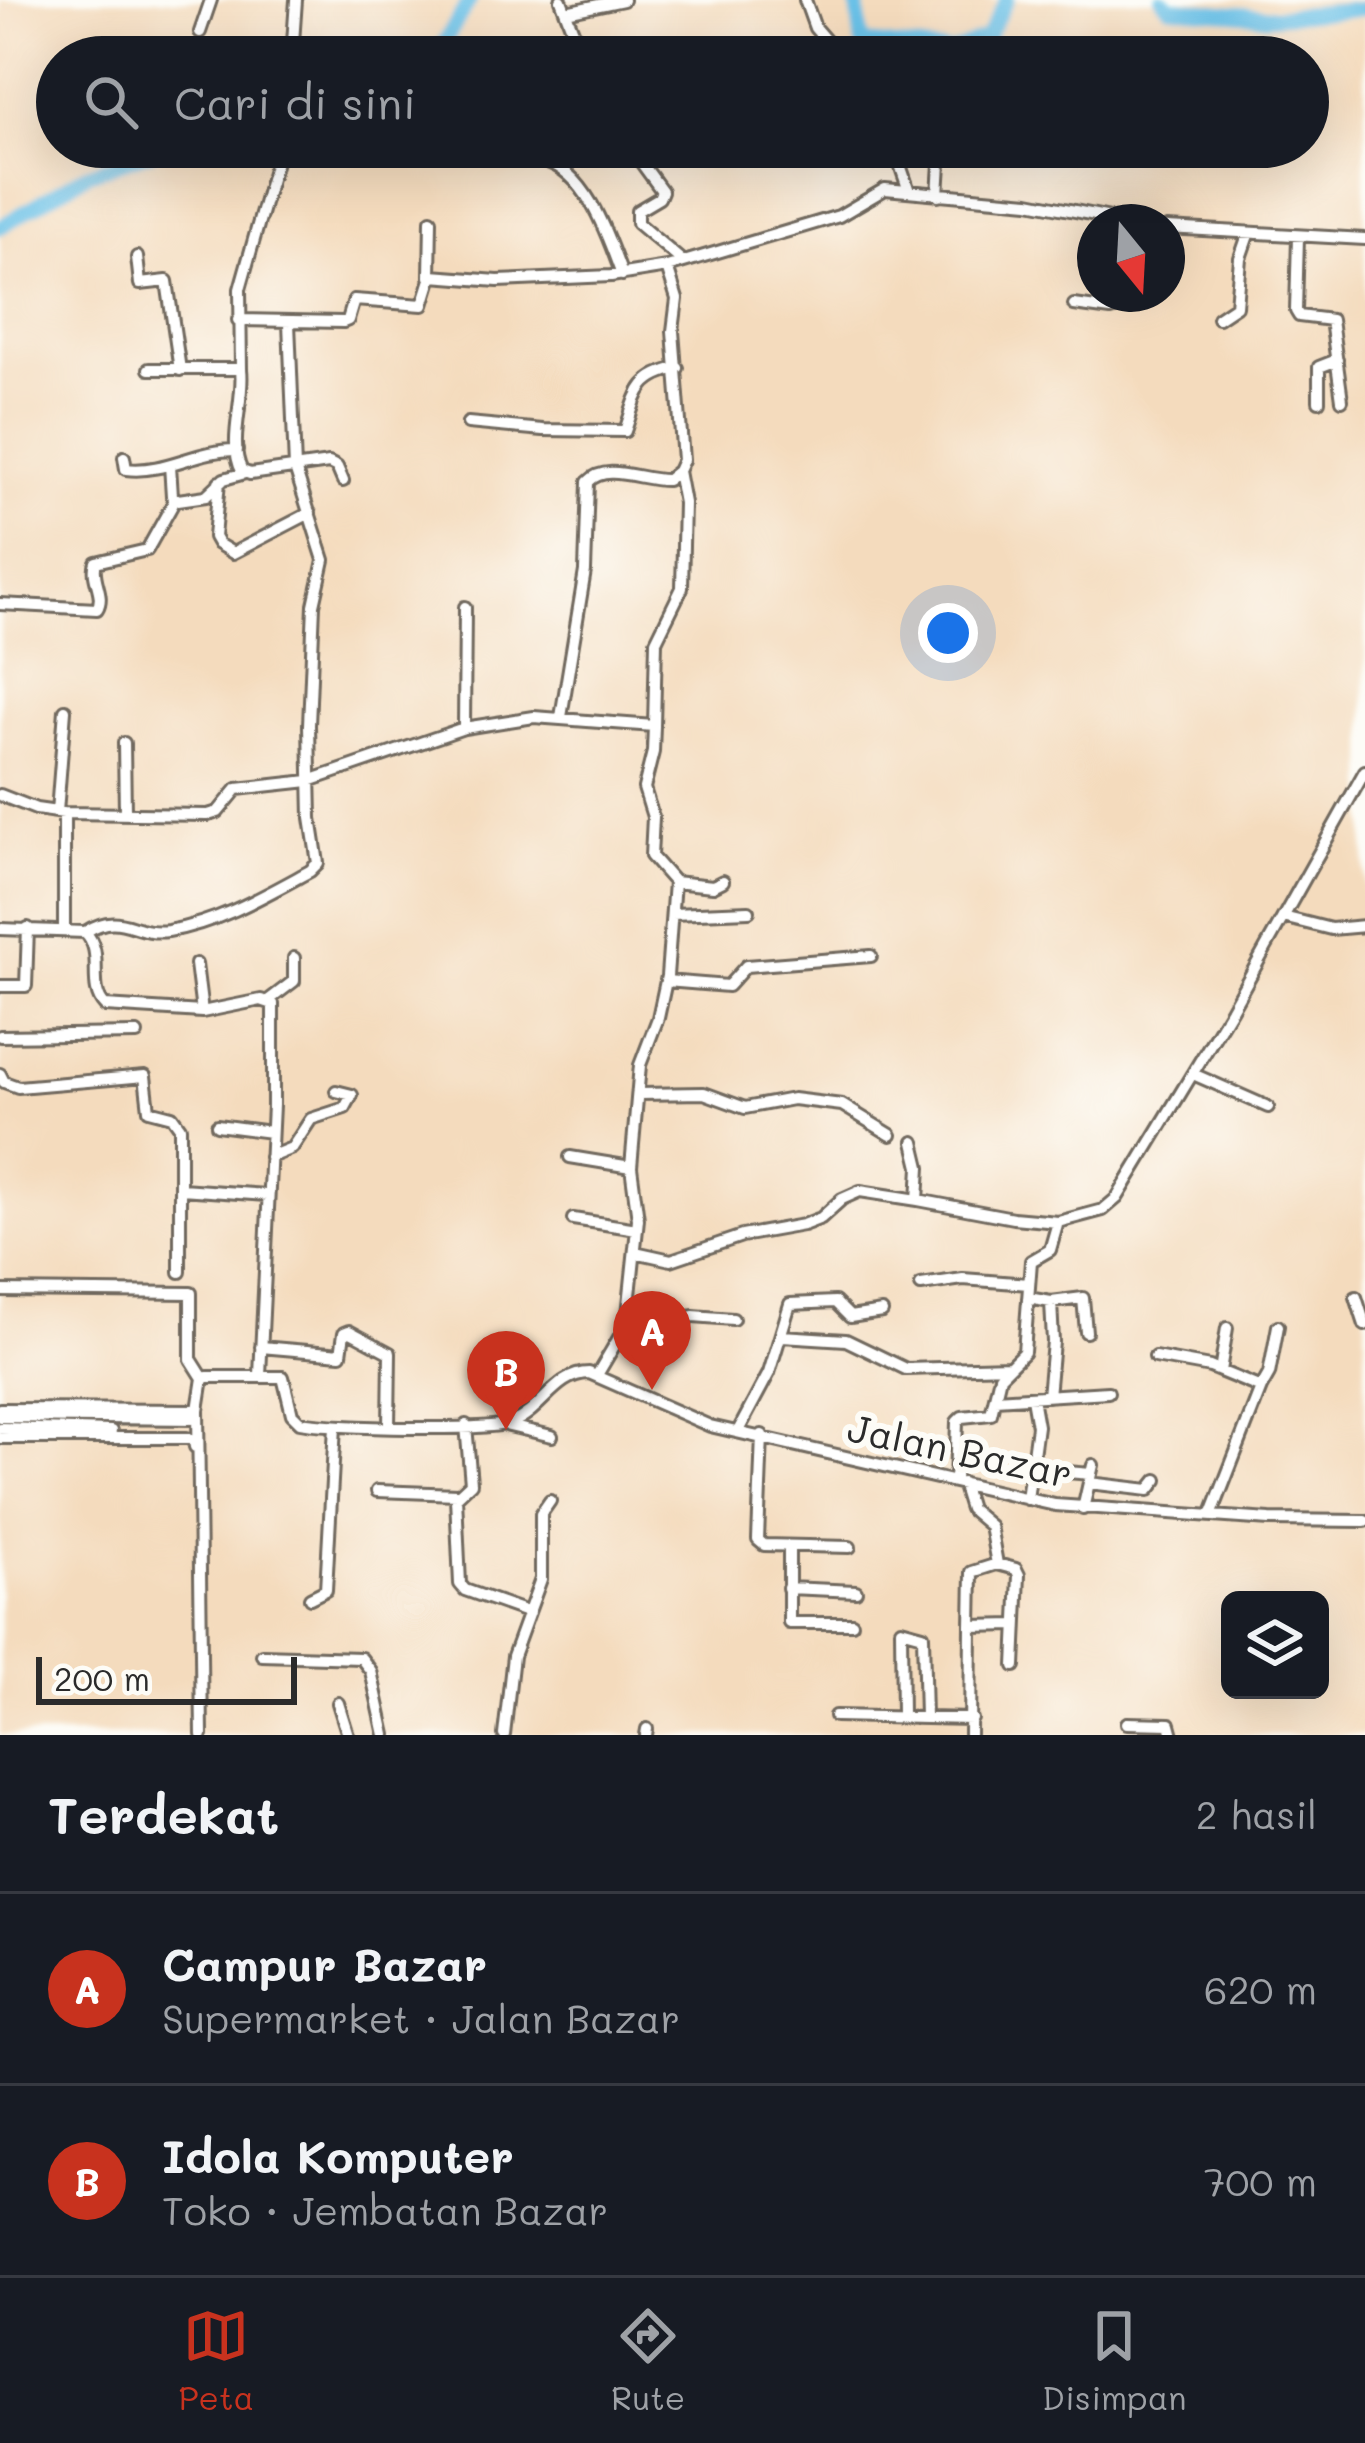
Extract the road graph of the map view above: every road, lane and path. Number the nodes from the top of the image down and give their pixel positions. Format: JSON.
{"nodes":[{"id":1,"x":212,"y":0,"type":"edge"},
{"id":2,"x":296,"y":0,"type":"edge"},
{"id":3,"x":623,"y":0,"type":"edge"},
{"id":4,"x":805,"y":0,"type":"edge"},
{"id":5,"x":564,"y":6,"type":"edge"},
{"id":6,"x":200,"y":32,"type":"dead end"},
{"id":7,"x":293,"y":36,"type":"edge"},
{"id":8,"x":575,"y":36,"type":"edge"},
{"id":9,"x":822,"y":36,"type":"edge"},
{"id":10,"x":274,"y":168,"type":"edge"},
{"id":11,"x":558,"y":168,"type":"edge"},
{"id":12,"x":645,"y":168,"type":"edge"},
{"id":13,"x":901,"y":168,"type":"edge"},
{"id":14,"x":939,"y":168,"type":"edge"},
{"id":15,"x":909,"y":191,"type":"junction"},
{"id":16,"x":938,"y":195,"type":"junction"},
{"id":17,"x":1077,"y":212,"type":"edge"},
{"id":18,"x":431,"y":220,"type":"dead end"},
{"id":19,"x":1185,"y":230,"type":"edge"},
{"id":20,"x":1247,"y":235,"type":"junction"},
{"id":21,"x":1298,"y":237,"type":"junction"},
{"id":22,"x":1365,"y":239,"type":"edge"},
{"id":23,"x":136,"y":257,"type":"dead end"},
{"id":24,"x":682,"y":261,"type":"junction"},
{"id":25,"x":667,"y":267,"type":"junction"},
{"id":26,"x":622,"y":274,"type":"junction"},
{"id":27,"x":430,"y":277,"type":"junction"},
{"id":28,"x":1074,"y":305,"type":"dead end"},
{"id":29,"x":1077,"y":305,"type":"edge"},
{"id":30,"x":1219,"y":318,"type":"dead end"},
{"id":31,"x":238,"y":320,"type":"junction"},
{"id":32,"x":289,"y":323,"type":"junction"},
{"id":33,"x":1336,"y":361,"type":"junction"},
{"id":34,"x":149,"y":368,"type":"dead end"},
{"id":35,"x":678,"y":368,"type":"junction"},
{"id":36,"x":241,"y":369,"type":"junction"},
{"id":37,"x":180,"y":370,"type":"junction"},
{"id":38,"x":1342,"y":400,"type":"dead end"},
{"id":39,"x":1318,"y":401,"type":"dead end"},
{"id":40,"x":468,"y":423,"type":"dead end"},
{"id":41,"x":237,"y":451,"type":"junction"},
{"id":42,"x":124,"y":457,"type":"dead end"},
{"id":43,"x":170,"y":465,"type":"junction"},
{"id":44,"x":295,"y":468,"type":"junction"},
{"id":45,"x":245,"y":472,"type":"junction"},
{"id":46,"x":679,"y":472,"type":"junction"},
{"id":47,"x":219,"y":482,"type":"junction"},
{"id":48,"x":343,"y":482,"type":"dead end"},
{"id":49,"x":176,"y":500,"type":"junction"},
{"id":50,"x":310,"y":513,"type":"junction"},
{"id":51,"x":0,"y":604,"type":"edge"},
{"id":52,"x":465,"y":607,"type":"dead end"},
{"id":53,"x":65,"y":710,"type":"dead end"},
{"id":54,"x":561,"y":717,"type":"junction"},
{"id":55,"x":654,"y":726,"type":"junction"},
{"id":56,"x":464,"y":728,"type":"junction"},
{"id":57,"x":124,"y":742,"type":"dead end"},
{"id":58,"x":1365,"y":771,"type":"edge"},
{"id":59,"x":309,"y":781,"type":"junction"},
{"id":60,"x":0,"y":795,"type":"edge"},
{"id":61,"x":60,"y":812,"type":"junction"},
{"id":62,"x":125,"y":812,"type":"junction"},
{"id":63,"x":723,"y":881,"type":"dead end"},
{"id":64,"x":674,"y":882,"type":"junction"},
{"id":65,"x":749,"y":911,"type":"dead end"},
{"id":66,"x":672,"y":914,"type":"junction"},
{"id":67,"x":1283,"y":917,"type":"junction"},
{"id":68,"x":1365,"y":926,"type":"edge"},
{"id":69,"x":28,"y":928,"type":"junction"},
{"id":70,"x":64,"y":928,"type":"junction"},
{"id":71,"x":0,"y":929,"type":"edge"},
{"id":72,"x":85,"y":932,"type":"junction"},
{"id":73,"x":871,"y":956,"type":"dead end"},
{"id":74,"x":294,"y":958,"type":"dead end"},
{"id":75,"x":196,"y":964,"type":"dead end"},
{"id":76,"x":666,"y":981,"type":"junction"},
{"id":77,"x":0,"y":986,"type":"edge"},
{"id":78,"x":269,"y":1000,"type":"junction"},
{"id":79,"x":202,"y":1012,"type":"junction"},
{"id":80,"x":137,"y":1034,"type":"dead end"},
{"id":81,"x":0,"y":1036,"type":"edge"},
{"id":82,"x":0,"y":1074,"type":"edge"},
{"id":83,"x":1193,"y":1074,"type":"junction"},
{"id":84,"x":336,"y":1091,"type":"dead end"},
{"id":85,"x":639,"y":1094,"type":"junction"},
{"id":86,"x":1268,"y":1107,"type":"dead end"},
{"id":87,"x":217,"y":1125,"type":"dead end"},
{"id":88,"x":271,"y":1132,"type":"junction"},
{"id":89,"x":891,"y":1135,"type":"dead end"},
{"id":90,"x":914,"y":1142,"type":"dead end"},
{"id":91,"x":270,"y":1157,"type":"junction"},
{"id":92,"x":570,"y":1157,"type":"dead end"},
{"id":93,"x":631,"y":1167,"type":"junction"},
{"id":94,"x":181,"y":1189,"type":"junction"},
{"id":95,"x":267,"y":1195,"type":"junction"},
{"id":96,"x":918,"y":1200,"type":"junction"},
{"id":97,"x":572,"y":1219,"type":"dead end"},
{"id":98,"x":1058,"y":1222,"type":"junction"},
{"id":99,"x":637,"y":1229,"type":"junction"},
{"id":100,"x":634,"y":1252,"type":"junction"},
{"id":101,"x":179,"y":1272,"type":"dead end"},
{"id":102,"x":1029,"y":1284,"type":"junction"},
{"id":103,"x":922,"y":1285,"type":"dead end"},
{"id":104,"x":0,"y":1291,"type":"edge"},
{"id":105,"x":1356,"y":1297,"type":"dead end"},
{"id":106,"x":1028,"y":1298,"type":"junction"},
{"id":107,"x":1051,"y":1302,"type":"junction"},
{"id":108,"x":882,"y":1312,"type":"dead end"},
{"id":109,"x":850,"y":1317,"type":"junction"},
{"id":110,"x":733,"y":1319,"type":"dead end"},
{"id":111,"x":628,"y":1324,"type":"junction"},
{"id":112,"x":1365,"y":1325,"type":"edge"},
{"id":113,"x":1278,"y":1326,"type":"dead end"},
{"id":114,"x":1227,"y":1328,"type":"dead end"},
{"id":115,"x":1086,"y":1332,"type":"dead end"},
{"id":116,"x":782,"y":1336,"type":"junction"},
{"id":117,"x":847,"y":1340,"type":"junction"},
{"id":118,"x":261,"y":1347,"type":"junction"},
{"id":119,"x":1155,"y":1357,"type":"dead end"},
{"id":120,"x":1009,"y":1366,"type":"junction"},
{"id":121,"x":1220,"y":1371,"type":"junction"},
{"id":122,"x":260,"y":1375,"type":"junction"},
{"id":123,"x":597,"y":1375,"type":"junction"},
{"id":124,"x":202,"y":1378,"type":"junction"},
{"id":125,"x":1261,"y":1388,"type":"junction"},
{"id":126,"x":1108,"y":1392,"type":"dead end"},
{"id":127,"x":1048,"y":1396,"type":"junction"},
{"id":128,"x":1032,"y":1398,"type":"junction"},
{"id":129,"x":995,"y":1399,"type":"junction"},
{"id":130,"x":0,"y":1413,"type":"edge"},
{"id":131,"x":198,"y":1414,"type":"junction"},
{"id":132,"x":466,"y":1425,"type":"junction"},
{"id":133,"x":506,"y":1425,"type":"junction"},
{"id":134,"x":335,"y":1426,"type":"junction"},
{"id":135,"x":389,"y":1426,"type":"junction"},
{"id":136,"x":0,"y":1428,"type":"edge"},
{"id":137,"x":738,"y":1431,"type":"junction"},
{"id":138,"x":198,"y":1433,"type":"junction"},
{"id":139,"x":552,"y":1436,"type":"dead end"},
{"id":140,"x":0,"y":1438,"type":"edge"},
{"id":141,"x":760,"y":1446,"type":"junction"},
{"id":142,"x":1031,"y":1469,"type":"junction"},
{"id":143,"x":1091,"y":1474,"type":"junction"},
{"id":144,"x":1156,"y":1480,"type":"dead end"},
{"id":145,"x":959,"y":1482,"type":"junction"},
{"id":146,"x":377,"y":1491,"type":"dead end"},
{"id":147,"x":457,"y":1494,"type":"junction"},
{"id":148,"x":1027,"y":1499,"type":"junction"},
{"id":149,"x":550,"y":1501,"type":"dead end"},
{"id":150,"x":1083,"y":1509,"type":"junction"},
{"id":151,"x":1211,"y":1516,"type":"junction"},
{"id":152,"x":1365,"y":1521,"type":"edge"},
{"id":153,"x":789,"y":1546,"type":"junction"},
{"id":154,"x":850,"y":1547,"type":"dead end"},
{"id":155,"x":997,"y":1564,"type":"junction"},
{"id":156,"x":788,"y":1588,"type":"junction"},
{"id":157,"x":856,"y":1591,"type":"dead end"},
{"id":158,"x":310,"y":1598,"type":"dead end"},
{"id":159,"x":527,"y":1612,"type":"junction"},
{"id":160,"x":852,"y":1623,"type":"dead end"},
{"id":161,"x":971,"y":1625,"type":"junction"},
{"id":162,"x":1015,"y":1625,"type":"junction"},
{"id":163,"x":262,"y":1655,"type":"dead end"},
{"id":164,"x":1015,"y":1666,"type":"dead end"},
{"id":165,"x":338,"y":1703,"type":"dead end"},
{"id":166,"x":835,"y":1715,"type":"dead end"},
{"id":167,"x":902,"y":1717,"type":"junction"},
{"id":168,"x":926,"y":1717,"type":"junction"},
{"id":169,"x":971,"y":1719,"type":"junction"},
{"id":170,"x":1126,"y":1723,"type":"dead end"},
{"id":171,"x":200,"y":1735,"type":"edge"},
{"id":172,"x":348,"y":1735,"type":"edge"},
{"id":173,"x":385,"y":1735,"type":"edge"},
{"id":174,"x":504,"y":1735,"type":"edge"},
{"id":175,"x":970,"y":1735,"type":"edge"},
{"id":176,"x":1173,"y":1735,"type":"edge"}],
"edges":[{"from":1,"to":6,"type":"street"},
{"from":2,"to":7,"type":"street"},
{"from":3,"to":5,"type":"street"},
{"from":4,"to":9,"type":"street"},
{"from":5,"to":8,"type":"street"},
{"from":10,"to":31,"type":"street"},
{"from":11,"to":26,"type":"street"},
{"from":12,"to":24,"type":"street"},
{"from":13,"to":15,"type":"street"},
{"from":14,"to":16,"type":"street"},
{"from":15,"to":16,"type":"street"},
{"from":15,"to":24,"type":"street"},
{"from":16,"to":17,"type":"street"},
{"from":18,"to":27,"type":"street"},
{"from":19,"to":20,"type":"street"},
{"from":20,"to":21,"type":"street"},
{"from":20,"to":30,"type":"street"},
{"from":21,"to":22,"type":"street"},
{"from":21,"to":33,"type":"street"},
{"from":23,"to":37,"type":"street"},
{"from":24,"to":25,"type":"street"},
{"from":25,"to":26,"type":"street"},
{"from":25,"to":35,"type":"street"},
{"from":26,"to":27,"type":"street"},
{"from":27,"to":32,"type":"street"},
{"from":28,"to":29,"type":"street"},
{"from":31,"to":32,"type":"street"},
{"from":31,"to":36,"type":"street"},
{"from":32,"to":44,"type":"street"},
{"from":33,"to":38,"type":"street"},
{"from":33,"to":39,"type":"street"},
{"from":34,"to":37,"type":"street"},
{"from":35,"to":40,"type":"street"},
{"from":35,"to":46,"type":"street"},
{"from":36,"to":37,"type":"street"},
{"from":36,"to":41,"type":"street"},
{"from":41,"to":43,"type":"street"},
{"from":41,"to":45,"type":"street"},
{"from":42,"to":43,"type":"street"},
{"from":43,"to":49,"type":"street"},
{"from":44,"to":45,"type":"street"},
{"from":44,"to":48,"type":"street"},
{"from":44,"to":50,"type":"street"},
{"from":45,"to":47,"type":"street"},
{"from":46,"to":54,"type":"street"},
{"from":46,"to":55,"type":"street"},
{"from":47,"to":49,"type":"street"},
{"from":47,"to":50,"type":"street"},
{"from":49,"to":51,"type":"street"},
{"from":50,"to":59,"type":"street"},
{"from":52,"to":56,"type":"street"},
{"from":53,"to":61,"type":"street"},
{"from":54,"to":55,"type":"street"},
{"from":54,"to":56,"type":"street"},
{"from":55,"to":64,"type":"street"},
{"from":56,"to":59,"type":"street"},
{"from":57,"to":62,"type":"street"},
{"from":58,"to":67,"type":"street"},
{"from":59,"to":62,"type":"street"},
{"from":59,"to":72,"type":"street"},
{"from":60,"to":61,"type":"street"},
{"from":61,"to":62,"type":"street"},
{"from":61,"to":70,"type":"street"},
{"from":63,"to":64,"type":"street"},
{"from":64,"to":66,"type":"street"},
{"from":65,"to":66,"type":"street"},
{"from":66,"to":76,"type":"street"},
{"from":67,"to":68,"type":"street"},
{"from":67,"to":83,"type":"street"},
{"from":69,"to":70,"type":"street"},
{"from":69,"to":71,"type":"street"},
{"from":69,"to":77,"type":"street"},
{"from":70,"to":72,"type":"street"},
{"from":72,"to":79,"type":"street"},
{"from":73,"to":76,"type":"street"},
{"from":74,"to":78,"type":"street"},
{"from":75,"to":79,"type":"street"},
{"from":76,"to":85,"type":"street"},
{"from":78,"to":79,"type":"street"},
{"from":78,"to":88,"type":"street"},
{"from":80,"to":81,"type":"street"},
{"from":82,"to":94,"type":"street"},
{"from":83,"to":86,"type":"street"},
{"from":83,"to":98,"type":"street"},
{"from":84,"to":91,"type":"street"},
{"from":85,"to":89,"type":"street"},
{"from":85,"to":93,"type":"street"},
{"from":87,"to":88,"type":"street"},
{"from":88,"to":91,"type":"street"},
{"from":90,"to":96,"type":"street"},
{"from":91,"to":95,"type":"street"},
{"from":92,"to":93,"type":"street"},
{"from":93,"to":99,"type":"street"},
{"from":94,"to":95,"type":"street"},
{"from":94,"to":101,"type":"street"},
{"from":95,"to":118,"type":"street"},
{"from":96,"to":98,"type":"street"},
{"from":96,"to":100,"type":"street"},
{"from":97,"to":99,"type":"street"},
{"from":98,"to":102,"type":"street"},
{"from":99,"to":100,"type":"street"},
{"from":100,"to":111,"type":"street"},
{"from":102,"to":103,"type":"street"},
{"from":102,"to":106,"type":"street"},
{"from":104,"to":124,"type":"street"},
{"from":105,"to":112,"type":"street"},
{"from":106,"to":107,"type":"street"},
{"from":106,"to":120,"type":"street"},
{"from":107,"to":115,"type":"street"},
{"from":107,"to":127,"type":"street"},
{"from":108,"to":109,"type":"street"},
{"from":109,"to":116,"type":"street"},
{"from":109,"to":117,"type":"street"},
{"from":110,"to":111,"type":"street"},
{"from":111,"to":123,"type":"street"},
{"from":113,"to":125,"type":"street"},
{"from":114,"to":121,"type":"street"},
{"from":116,"to":117,"type":"street"},
{"from":116,"to":137,"type":"street"},
{"from":117,"to":120,"type":"street"},
{"from":118,"to":122,"type":"street"},
{"from":118,"to":135,"type":"street"},
{"from":119,"to":121,"type":"street"},
{"from":120,"to":129,"type":"street"},
{"from":121,"to":125,"type":"street"},
{"from":122,"to":124,"type":"street"},
{"from":122,"to":134,"type":"street"},
{"from":123,"to":133,"type":"street"},
{"from":123,"to":137,"type":"street","name":"Jalan Bazar"},
{"from":124,"to":131,"type":"street"},
{"from":125,"to":151,"type":"street"},
{"from":126,"to":127,"type":"street"},
{"from":127,"to":128,"type":"street"},
{"from":128,"to":129,"type":"street"},
{"from":128,"to":142,"type":"street"},
{"from":129,"to":145,"type":"street"},
{"from":130,"to":131,"type":"street"},
{"from":131,"to":138,"type":"street"},
{"from":132,"to":133,"type":"street"},
{"from":132,"to":135,"type":"street"},
{"from":132,"to":147,"type":"street"},
{"from":133,"to":139,"type":"street"},
{"from":134,"to":135,"type":"street"},
{"from":134,"to":158,"type":"street"},
{"from":136,"to":138,"type":"street"},
{"from":137,"to":141,"type":"street","name":"Jalan Bazar"},
{"from":138,"to":171,"type":"street"},
{"from":140,"to":171,"type":"street"},
{"from":141,"to":145,"type":"street","name":"Jalan Bazar"},
{"from":141,"to":153,"type":"street"},
{"from":142,"to":143,"type":"street"},
{"from":142,"to":148,"type":"street"},
{"from":143,"to":144,"type":"street"},
{"from":143,"to":150,"type":"street"},
{"from":145,"to":148,"type":"street","name":"Jalan Bazar"},
{"from":145,"to":155,"type":"street"},
{"from":146,"to":147,"type":"street"},
{"from":147,"to":159,"type":"street"},
{"from":148,"to":150,"type":"street","name":"Jalan Bazar"},
{"from":149,"to":159,"type":"street"},
{"from":150,"to":151,"type":"street","name":"Jalan Bazar"},
{"from":151,"to":152,"type":"street","name":"Jalan Bazar"},
{"from":153,"to":154,"type":"street"},
{"from":153,"to":156,"type":"street"},
{"from":155,"to":161,"type":"street"},
{"from":155,"to":162,"type":"street"},
{"from":156,"to":157,"type":"street"},
{"from":156,"to":160,"type":"street"},
{"from":159,"to":174,"type":"street"},
{"from":161,"to":162,"type":"street"},
{"from":161,"to":169,"type":"street"},
{"from":162,"to":164,"type":"street"},
{"from":163,"to":173,"type":"street"},
{"from":165,"to":172,"type":"street"},
{"from":166,"to":167,"type":"street"},
{"from":167,"to":168,"type":"street"},
{"from":167,"to":168,"type":"street"},
{"from":168,"to":169,"type":"street"},
{"from":169,"to":175,"type":"street"},
{"from":170,"to":176,"type":"street"}]}
